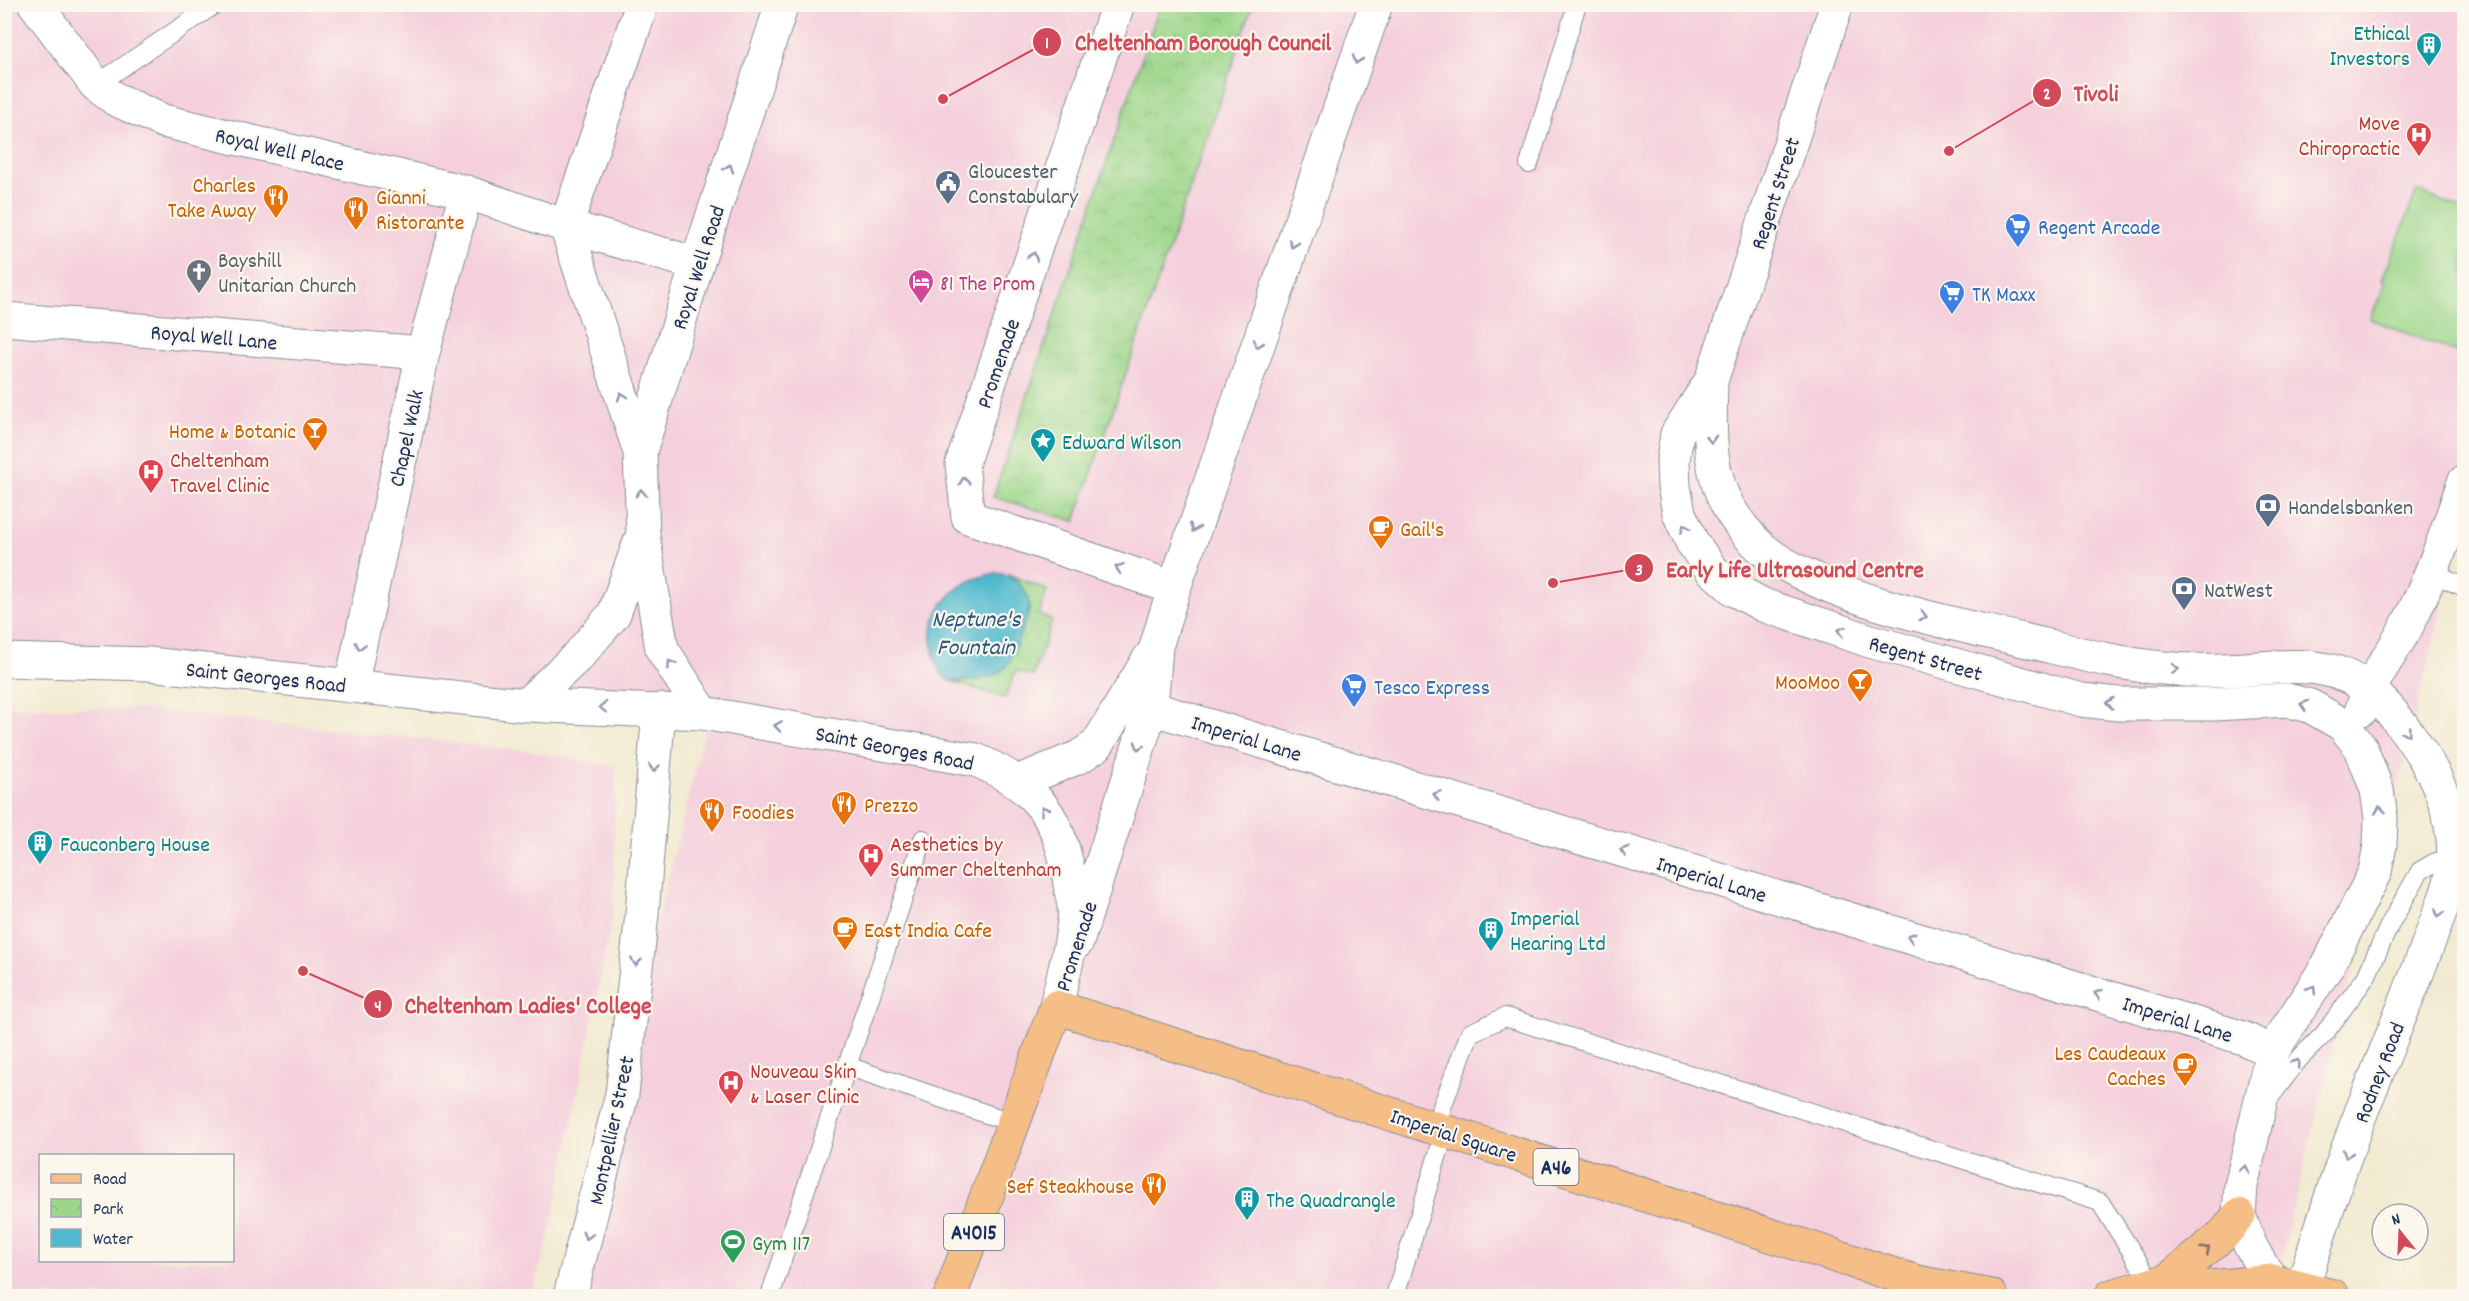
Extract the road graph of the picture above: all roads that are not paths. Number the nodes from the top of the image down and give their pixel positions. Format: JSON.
{"nodes":[{"id":1,"x":35,"y":4,"type":"edge"},
{"id":2,"x":214,"y":4,"type":"edge"},
{"id":3,"x":642,"y":4,"type":"edge"},
{"id":4,"x":782,"y":4,"type":"edge"},
{"id":5,"x":1118,"y":4,"type":"edge"},
{"id":6,"x":1376,"y":4,"type":"edge"},
{"id":7,"x":1578,"y":4,"type":"edge"},
{"id":8,"x":1837,"y":4,"type":"edge"},
{"id":9,"x":96,"y":85,"type":"junction"},
{"id":10,"x":1529,"y":164,"type":"dead end"},
{"id":11,"x":466,"y":192,"type":"junction"},
{"id":12,"x":566,"y":226,"type":"junction"},
{"id":13,"x":698,"y":264,"type":"junction"},
{"id":14,"x":4,"y":319,"type":"edge"},
{"id":15,"x":423,"y":353,"type":"junction"},
{"id":16,"x":1711,"y":381,"type":"junction"},
{"id":17,"x":640,"y":452,"type":"junction"},
{"id":18,"x":2464,"y":482,"type":"edge"},
{"id":19,"x":643,"y":535,"type":"junction"},
{"id":20,"x":2432,"y":573,"type":"junction"},
{"id":21,"x":2464,"y":587,"type":"edge"},
{"id":22,"x":1174,"y":588,"type":"junction"},
{"id":23,"x":1156,"y":647,"type":"junction"},
{"id":24,"x":4,"y":660,"type":"edge"},
{"id":25,"x":351,"y":686,"type":"junction"},
{"id":26,"x":2368,"y":689,"type":"junction"},
{"id":27,"x":526,"y":705,"type":"junction"},
{"id":28,"x":1151,"y":708,"type":"junction"},
{"id":29,"x":659,"y":710,"type":"junction"},
{"id":30,"x":703,"y":713,"type":"junction"},
{"id":31,"x":2353,"y":736,"type":"junction"},
{"id":32,"x":1017,"y":782,"type":"junction"},
{"id":33,"x":923,"y":839,"type":"dead end"},
{"id":34,"x":2454,"y":856,"type":"junction"},
{"id":35,"x":1056,"y":1007,"type":"junction"},
{"id":36,"x":2272,"y":1052,"type":"junction"},
{"id":37,"x":847,"y":1066,"type":"junction"},
{"id":38,"x":2260,"y":1109,"type":"junction"},
{"id":39,"x":1013,"y":1123,"type":"junction"},
{"id":40,"x":1440,"y":1129,"type":"junction"},
{"id":41,"x":2239,"y":1215,"type":"junction"},
{"id":42,"x":2161,"y":1282,"type":"junction"},
{"id":43,"x":2288,"y":1284,"type":"junction"},
{"id":44,"x":2232,"y":1291,"type":"edge"},
{"id":45,"x":570,"y":1296,"type":"edge"},
{"id":46,"x":770,"y":1296,"type":"edge"},
{"id":47,"x":950,"y":1296,"type":"edge"},
{"id":48,"x":1395,"y":1296,"type":"edge"},
{"id":49,"x":1991,"y":1296,"type":"edge"},
{"id":50,"x":2111,"y":1296,"type":"edge"},
{"id":51,"x":2333,"y":1296,"type":"edge"}],
"edges":[{"from":1,"to":9,"type":"street","name":"Royal Well Place"},
{"from":2,"to":9,"type":"lane"},
{"from":3,"to":12,"type":"street"},
{"from":13,"to":4,"type":"street","name":"Royal Well Road","one_way":true},
{"from":22,"to":5,"type":"street","name":"Promenade","one_way":true},
{"from":6,"to":22,"type":"street","name":"Promenade","one_way":true},
{"from":7,"to":10,"type":"lane"},
{"from":8,"to":16,"type":"street","name":"Regent Street"},
{"from":9,"to":11,"type":"street","name":"Royal Well Place"},
{"from":11,"to":12,"type":"street","name":"Royal Well Place"},
{"from":11,"to":15,"type":"street","name":"Chapel Walk"},
{"from":12,"to":13,"type":"street","name":"Royal Well Place"},
{"from":17,"to":12,"type":"street","one_way":true},
{"from":13,"to":17,"type":"street","name":"Royal Well Road"},
{"from":14,"to":15,"type":"street","name":"Royal Well Lane"},
{"from":15,"to":25,"type":"street","name":"Chapel Walk","one_way":true},
{"from":16,"to":26,"type":"street","name":"Regent Street","one_way":true},
{"from":31,"to":16,"type":"street","name":"Regent Street","one_way":true},
{"from":19,"to":17,"type":"street","name":"Royal Well Road","one_way":true},
{"from":18,"to":20,"type":"street"},
{"from":19,"to":27,"type":"street","name":"Royal Well Road"},
{"from":30,"to":19,"type":"street","name":"Royal Well Road","one_way":true},
{"from":20,"to":21,"type":"lane"},
{"from":20,"to":26,"type":"street"},
{"from":22,"to":23,"type":"street","name":"Promenade"},
{"from":23,"to":28,"type":"street","name":"Promenade"},
{"from":23,"to":32,"type":"street"},
{"from":24,"to":25,"type":"street","name":"Saint Georges Road"},
{"from":25,"to":27,"type":"street","name":"Saint Georges Road"},
{"from":26,"to":31,"type":"street"},
{"from":26,"to":34,"type":"street","name":"Rodney Road","one_way":true},
{"from":29,"to":27,"type":"street","name":"Saint Georges Road","one_way":true},
{"from":28,"to":35,"type":"street","name":"Promenade","one_way":true},
{"from":36,"to":28,"type":"street","name":"Imperial Lane","one_way":true},
{"from":29,"to":30,"type":"street","name":"Saint Georges Road"},
{"from":29,"to":45,"type":"street","name":"Montpellier Street","one_way":true},
{"from":32,"to":30,"type":"street","name":"Saint Georges Road","number":"A4015","one_way":true},
{"from":36,"to":31,"type":"street","one_way":true},
{"from":35,"to":32,"type":"street","name":"Saint Georges Road","number":"A4015","one_way":true},
{"from":33,"to":37,"type":"lane"},
{"from":38,"to":34,"type":"lane","one_way":true},
{"from":34,"to":43,"type":"street","name":"Rodney Road","one_way":true},
{"from":35,"to":39,"type":"main road","name":"Promenade","number":"A4015"},
{"from":35,"to":40,"type":"main road","name":"Imperial Square","number":"A46"},
{"from":36,"to":38,"type":"street"},
{"from":37,"to":39,"type":"lane"},
{"from":37,"to":46,"type":"lane"},
{"from":41,"to":38,"type":"street","one_way":true},
{"from":39,"to":47,"type":"main road","name":"Promenade","number":"A4015"},
{"from":40,"to":42,"type":"lane"},
{"from":40,"to":48,"type":"lane"},
{"from":40,"to":49,"type":"main road","name":"Imperial Square","number":"A46"},
{"from":42,"to":41,"type":"main road","one_way":true},
{"from":41,"to":43,"type":"street"},
{"from":42,"to":44,"type":"main road"},
{"from":42,"to":50,"type":"main road"},
{"from":43,"to":44,"type":"main road"},
{"from":43,"to":51,"type":"main road"}]}
